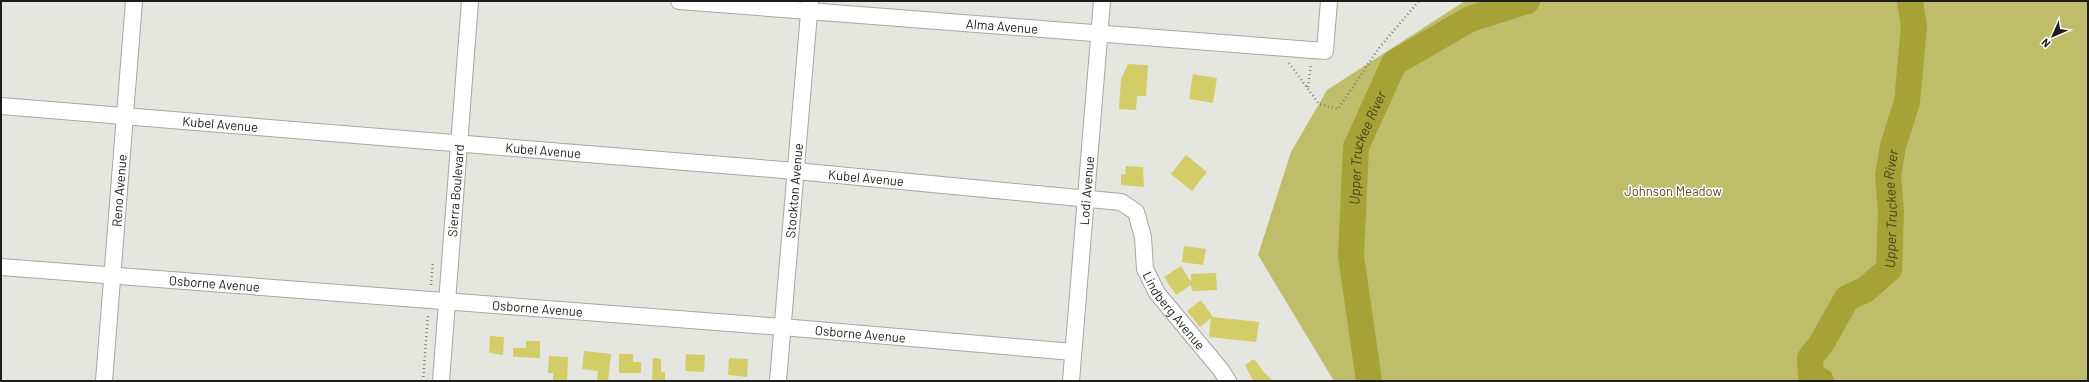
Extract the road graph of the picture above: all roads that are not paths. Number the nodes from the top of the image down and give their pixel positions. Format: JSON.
{"nodes":[{"id":1,"x":134,"y":1,"type":"edge"},
{"id":2,"x":470,"y":1,"type":"edge"},
{"id":3,"x":679,"y":1,"type":"edge"},
{"id":4,"x":1102,"y":1,"type":"edge"},
{"id":5,"x":1329,"y":1,"type":"edge"},
{"id":6,"x":809,"y":6,"type":"edge"},
{"id":7,"x":1099,"y":33,"type":"junction"},
{"id":8,"x":1,"y":106,"type":"edge"},
{"id":9,"x":125,"y":116,"type":"junction"},
{"id":10,"x":459,"y":144,"type":"junction"},
{"id":11,"x":796,"y":171,"type":"junction"},
{"id":12,"x":1086,"y":199,"type":"junction"},
{"id":13,"x":1,"y":268,"type":"edge"},
{"id":14,"x":113,"y":276,"type":"junction"},
{"id":15,"x":447,"y":302,"type":"junction"},
{"id":16,"x":782,"y":327,"type":"junction"},
{"id":17,"x":1073,"y":352,"type":"junction"},
{"id":18,"x":104,"y":381,"type":"edge"},
{"id":19,"x":441,"y":381,"type":"edge"},
{"id":20,"x":778,"y":381,"type":"edge"},
{"id":21,"x":1071,"y":381,"type":"edge"},
{"id":22,"x":1228,"y":381,"type":"edge"}],
"edges":[{"from":1,"to":9,"type":"street","name":"Reno Avenue"},
{"from":2,"to":10,"type":"street","name":"Sierra Boulevard"},
{"from":3,"to":6,"type":"street","name":"Alma Avenue"},
{"from":4,"to":7,"type":"street","name":"Lodi Avenue"},
{"from":5,"to":7,"type":"street","name":"Alma Avenue"},
{"from":6,"to":7,"type":"street","name":"Alma Avenue"},
{"from":6,"to":11,"type":"street","name":"Stockton Avenue"},
{"from":7,"to":12,"type":"street","name":"Lodi Avenue"},
{"from":8,"to":9,"type":"street","name":"Kubel Avenue"},
{"from":9,"to":10,"type":"street","name":"Kubel Avenue"},
{"from":9,"to":14,"type":"street","name":"Reno Avenue"},
{"from":10,"to":11,"type":"street","name":"Kubel Avenue"},
{"from":10,"to":15,"type":"street","name":"Sierra Boulevard"},
{"from":11,"to":12,"type":"street","name":"Kubel Avenue"},
{"from":11,"to":16,"type":"street","name":"Stockton Avenue"},
{"from":12,"to":17,"type":"street","name":"Lodi Avenue"},
{"from":12,"to":22,"type":"street","name":"Lindberg Avenue"},
{"from":13,"to":14,"type":"street","name":"Osborne Avenue"},
{"from":14,"to":15,"type":"street","name":"Osborne Avenue"},
{"from":14,"to":18,"type":"street","name":"Reno Avenue"},
{"from":15,"to":16,"type":"street","name":"Osborne Avenue"},
{"from":15,"to":19,"type":"street","name":"Sierra Boulevard"},
{"from":16,"to":17,"type":"street","name":"Osborne Avenue"},
{"from":16,"to":20,"type":"street","name":"Stockton Avenue"},
{"from":17,"to":21,"type":"street","name":"Lodi Avenue"}]}
